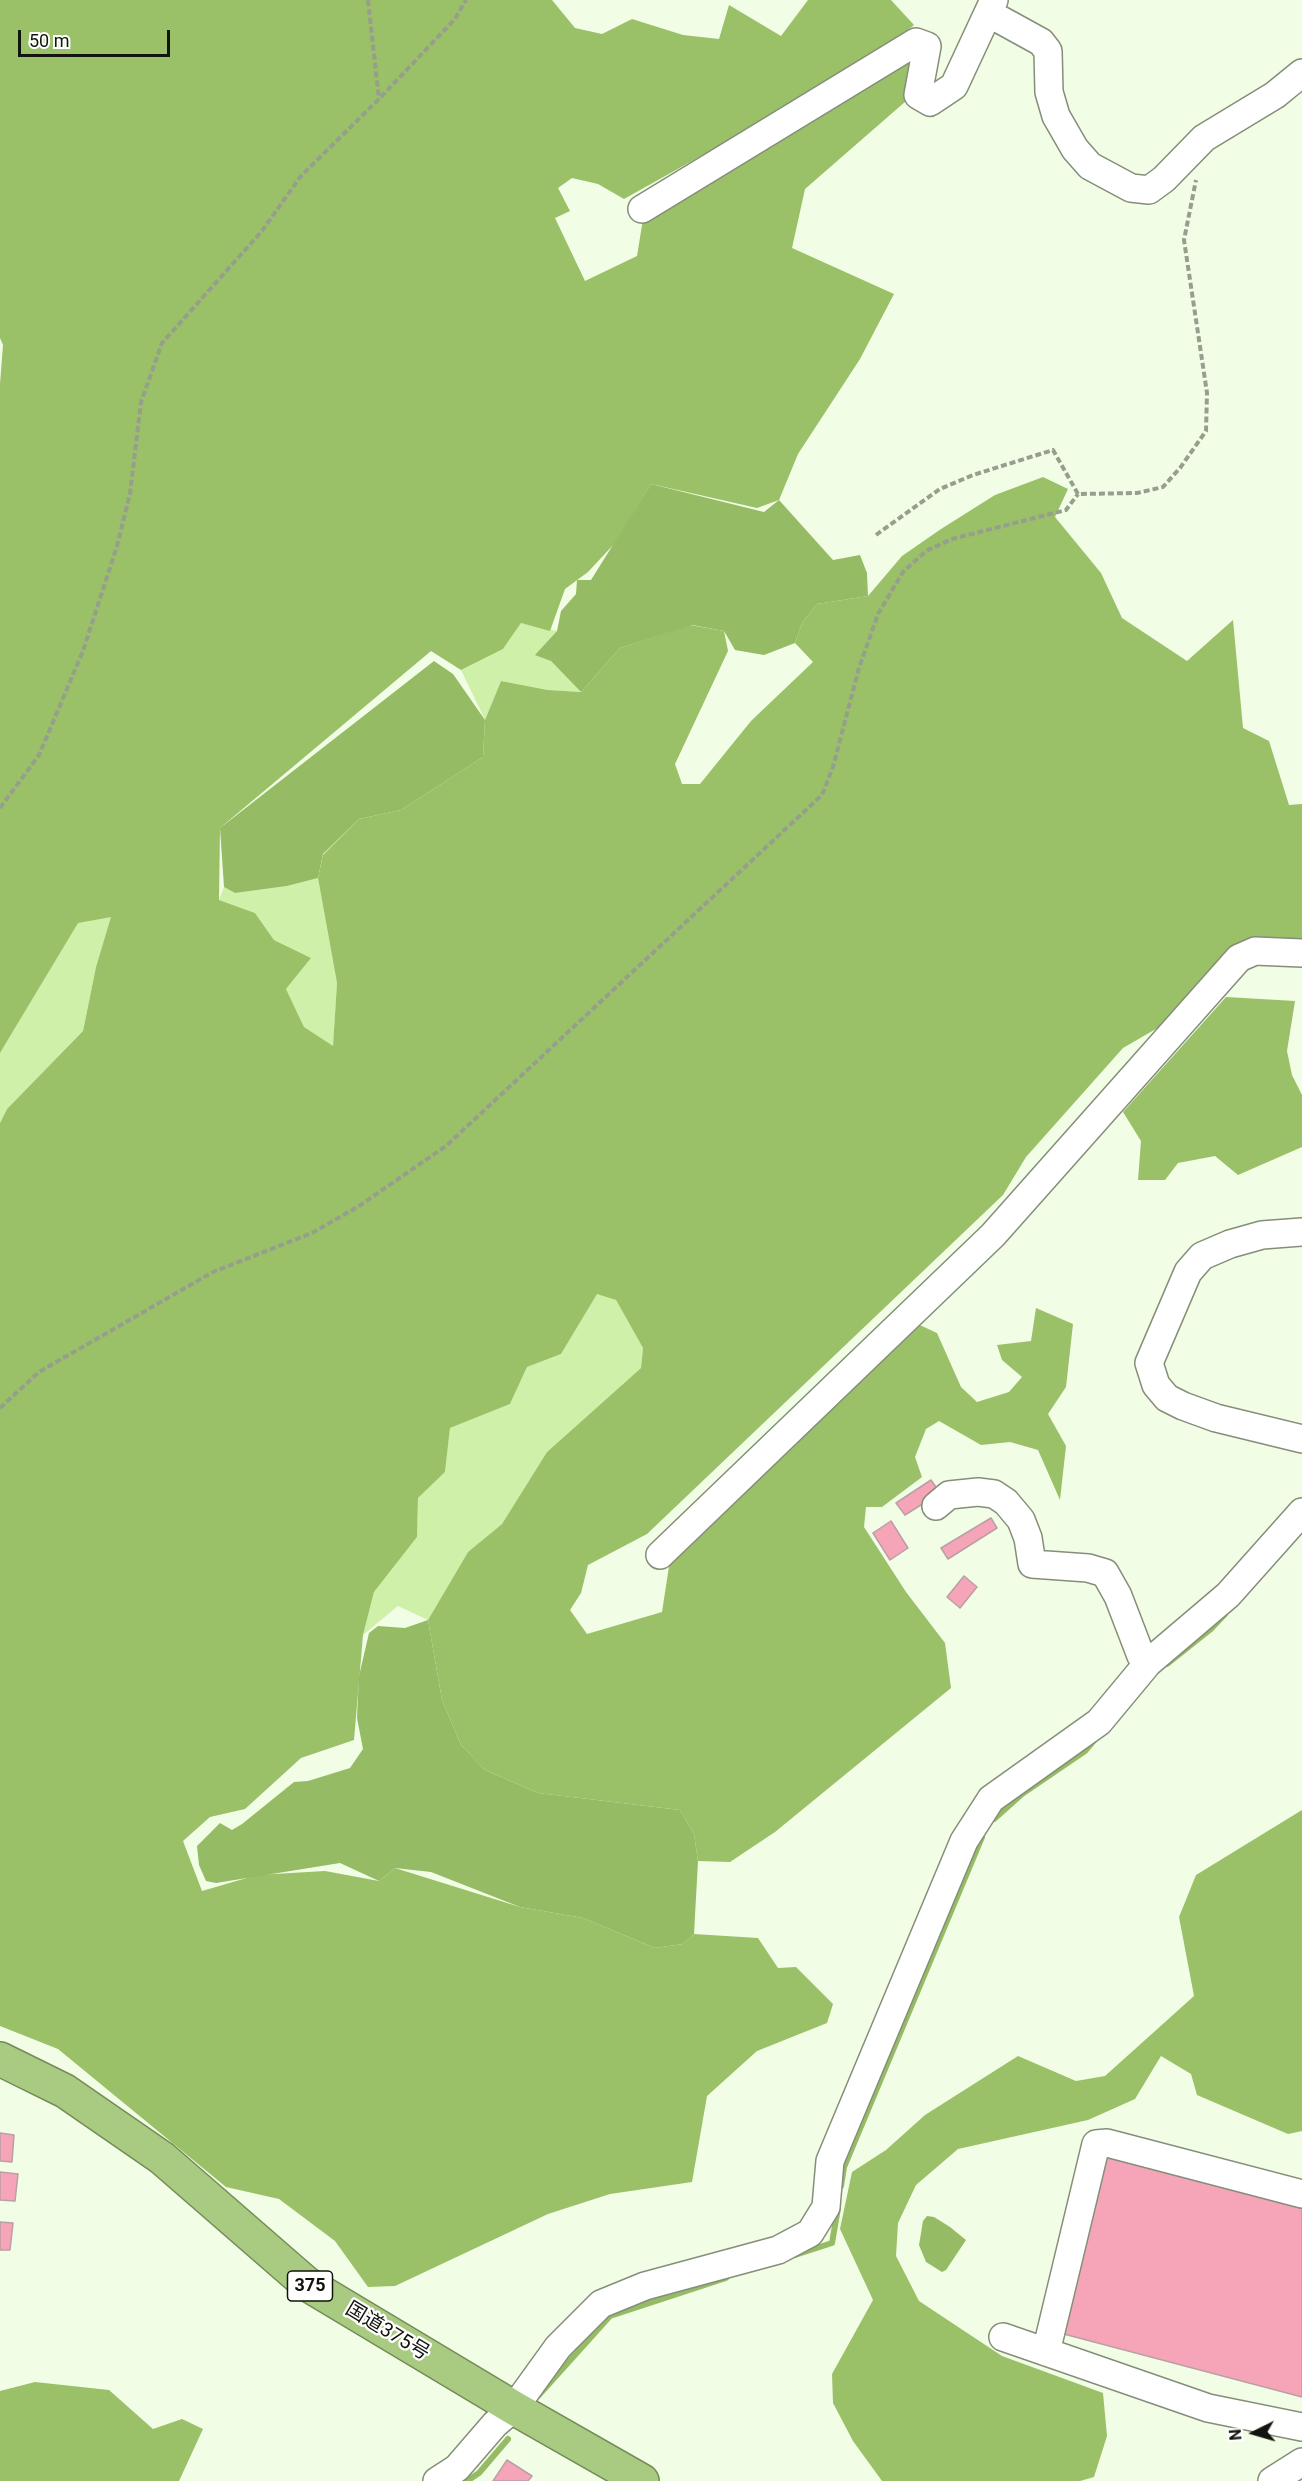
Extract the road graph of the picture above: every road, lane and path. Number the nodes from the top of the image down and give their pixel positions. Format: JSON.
{"nodes":[{"id":1,"x":368,"y":0,"type":"edge"},
{"id":2,"x":466,"y":0,"type":"edge"},
{"id":3,"x":992,"y":7,"type":"edge"},
{"id":4,"x":1302,"y":73,"type":"edge"},
{"id":5,"x":379,"y":99,"type":"junction"},
{"id":6,"x":1204,"y":138,"type":"junction"},
{"id":7,"x":642,"y":209,"type":"dead end"},
{"id":8,"x":1078,"y":494,"type":"junction"},
{"id":9,"x":876,"y":535,"type":"dead end"},
{"id":10,"x":0,"y":808,"type":"edge"},
{"id":11,"x":1302,"y":953,"type":"edge"},
{"id":12,"x":1302,"y":1232,"type":"edge"},
{"id":13,"x":0,"y":1408,"type":"edge"},
{"id":14,"x":1302,"y":1439,"type":"edge"},
{"id":15,"x":936,"y":1506,"type":"dead end"},
{"id":16,"x":1295,"y":1531,"type":"edge"},
{"id":17,"x":660,"y":1555,"type":"dead end"},
{"id":18,"x":1148,"y":1663,"type":"junction"},
{"id":19,"x":0,"y":2059,"type":"edge"},
{"id":20,"x":1302,"y":2194,"type":"edge"},
{"id":21,"x":1003,"y":2337,"type":"dead end"},
{"id":22,"x":1046,"y":2352,"type":"junction"},
{"id":23,"x":514,"y":2408,"type":"junction"},
{"id":24,"x":1302,"y":2427,"type":"edge"},
{"id":25,"x":1302,"y":2462,"type":"edge"},
{"id":26,"x":437,"y":2481,"type":"edge"},
{"id":27,"x":642,"y":2481,"type":"edge"},
{"id":28,"x":1272,"y":2481,"type":"edge"}],
"edges":[{"from":1,"to":5,"type":"path"},
{"from":2,"to":5,"type":"path"},
{"from":3,"to":6,"type":"street"},
{"from":3,"to":7,"type":"street"},
{"from":4,"to":6,"type":"street"},
{"from":5,"to":10,"type":"path"},
{"from":6,"to":8,"type":"path"},
{"from":8,"to":9,"type":"path"},
{"from":8,"to":13,"type":"path"},
{"from":11,"to":17,"type":"street"},
{"from":12,"to":14,"type":"street"},
{"from":15,"to":18,"type":"street"},
{"from":16,"to":18,"type":"street"},
{"from":18,"to":23,"type":"street"},
{"from":19,"to":23,"type":"highway","name":"国道375号","number":"375"},
{"from":20,"to":22,"type":"street"},
{"from":21,"to":22,"type":"street"},
{"from":22,"to":24,"type":"street"},
{"from":23,"to":26,"type":"street"},
{"from":23,"to":27,"type":"highway","name":"国道375号","number":"375"},
{"from":25,"to":28,"type":"street"}]}
